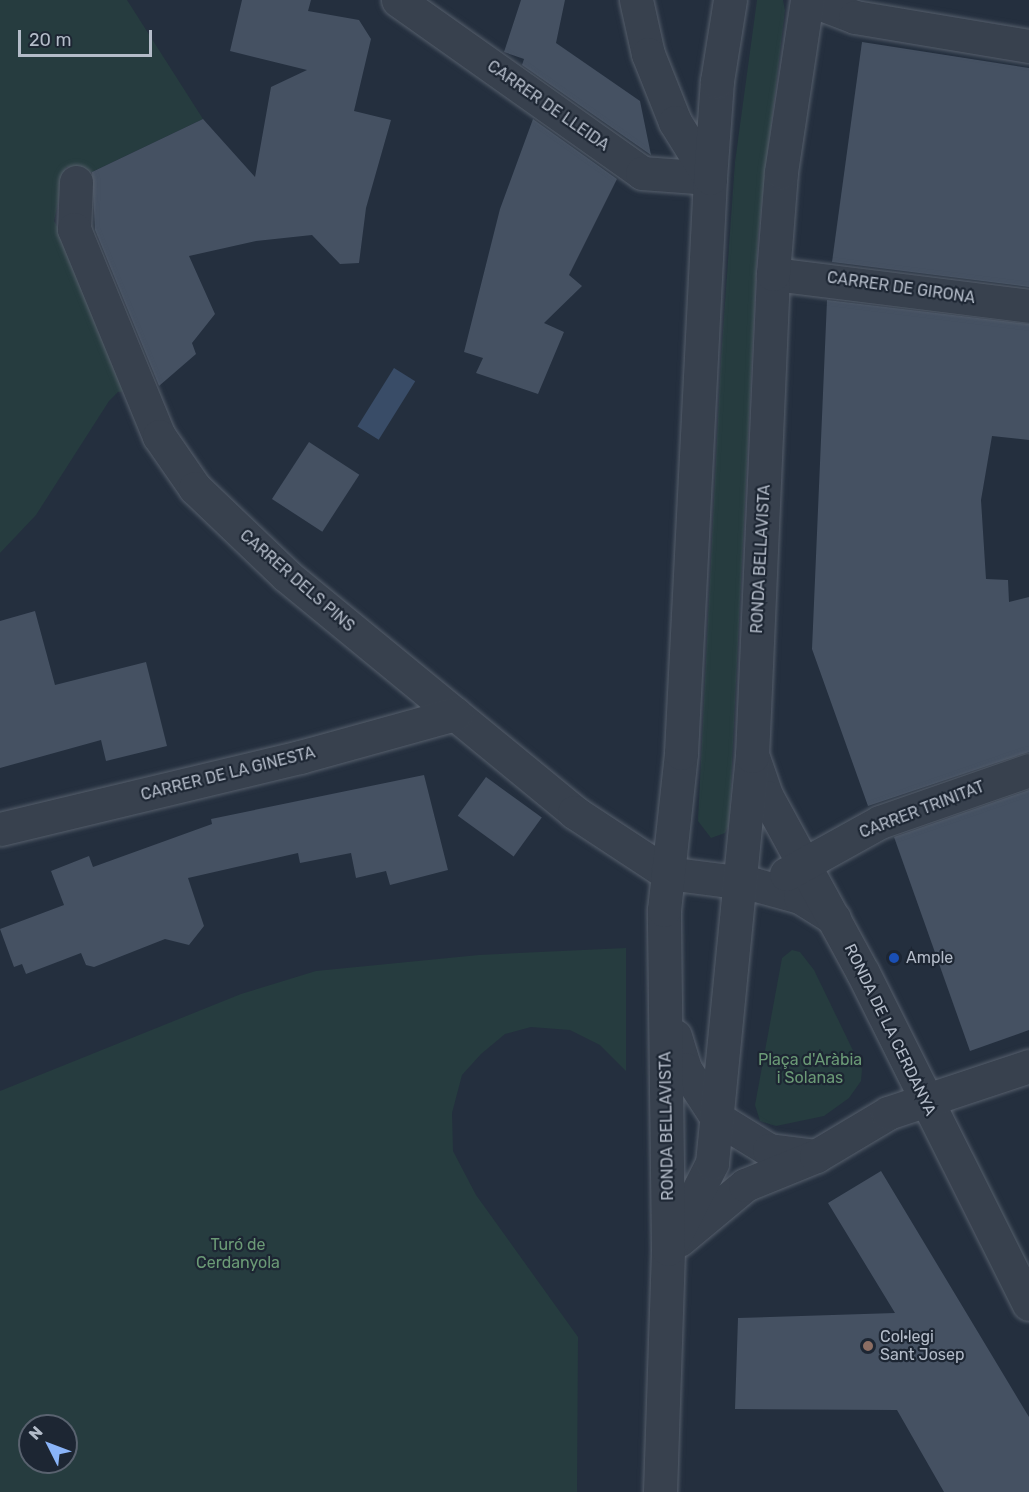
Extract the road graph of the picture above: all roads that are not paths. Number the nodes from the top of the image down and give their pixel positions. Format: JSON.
{"nodes":[{"id":1,"x":398,"y":0,"type":"edge"},
{"id":2,"x":636,"y":0,"type":"edge"},
{"id":3,"x":730,"y":0,"type":"edge"},
{"id":4,"x":809,"y":0,"type":"edge"},
{"id":5,"x":1029,"y":46,"type":"edge"},
{"id":6,"x":710,"y":178,"type":"junction"},
{"id":7,"x":76,"y":182,"type":"dead end"},
{"id":8,"x":773,"y":274,"type":"junction"},
{"id":9,"x":1029,"y":306,"type":"edge"},
{"id":10,"x":455,"y":714,"type":"junction"},
{"id":11,"x":752,"y":756,"type":"junction"},
{"id":12,"x":1029,"y":770,"type":"edge"},
{"id":13,"x":0,"y":829,"type":"edge"},
{"id":14,"x":804,"y":861,"type":"junction"},
{"id":15,"x":667,"y":873,"type":"junction"},
{"id":16,"x":745,"y":883,"type":"junction"},
{"id":17,"x":834,"y":918,"type":"junction"},
{"id":18,"x":665,"y":1003,"type":"junction"},
{"id":19,"x":1029,"y":1066,"type":"edge"},
{"id":20,"x":926,"y":1098,"type":"junction"},
{"id":21,"x":717,"y":1118,"type":"junction"},
{"id":22,"x":816,"y":1156,"type":"junction"},
{"id":23,"x":668,"y":1249,"type":"junction"},
{"id":24,"x":1029,"y":1304,"type":"edge"},
{"id":25,"x":660,"y":1492,"type":"edge"}],
"edges":[{"from":1,"to":6,"type":"street","name":"CARRER DE LLEIDA"},
{"from":2,"to":6,"type":"street"},
{"from":3,"to":6,"type":"street","name":"RONDA BELLAVISTA"},
{"from":4,"to":5,"type":"street"},
{"from":4,"to":8,"type":"street","name":"RONDA BELLAVISTA"},
{"from":6,"to":15,"type":"street","name":"RONDA BELLAVISTA"},
{"from":7,"to":10,"type":"street","name":"CARRER DELS PINS"},
{"from":8,"to":9,"type":"street","name":"CARRER DE GIRONA"},
{"from":8,"to":11,"type":"street","name":"RONDA BELLAVISTA"},
{"from":10,"to":13,"type":"street","name":"CARRER DE LA GINESTA"},
{"from":10,"to":15,"type":"street","name":"CARRER DELS PINS"},
{"from":11,"to":14,"type":"street","name":"RONDA DE LA CERDANYA"},
{"from":11,"to":16,"type":"street","name":"RONDA BELLAVISTA"},
{"from":12,"to":14,"type":"street","name":"CARRER TRINITAT"},
{"from":14,"to":16,"type":"street","name":"CARRER TRINITAT"},
{"from":14,"to":17,"type":"street","name":"RONDA DE LA CERDANYA"},
{"from":15,"to":16,"type":"street"},
{"from":15,"to":18,"type":"street","name":"RONDA BELLAVISTA"},
{"from":16,"to":17,"type":"street"},
{"from":16,"to":21,"type":"street","name":"RONDA BELLAVISTA"},
{"from":17,"to":20,"type":"street","name":"RONDA DE LA CERDANYA"},
{"from":18,"to":21,"type":"street","name":"RONDA BELLAVISTA"},
{"from":18,"to":23,"type":"street","name":"RONDA BELLAVISTA"},
{"from":19,"to":20,"type":"street"},
{"from":20,"to":22,"type":"street"},
{"from":20,"to":24,"type":"street","name":"RONDA DE LA CERDANYA"},
{"from":21,"to":22,"type":"street"},
{"from":21,"to":23,"type":"street","name":"RONDA BELLAVISTA"},
{"from":22,"to":23,"type":"street"},
{"from":23,"to":25,"type":"street","name":"RONDA BELLAVISTA"}]}
